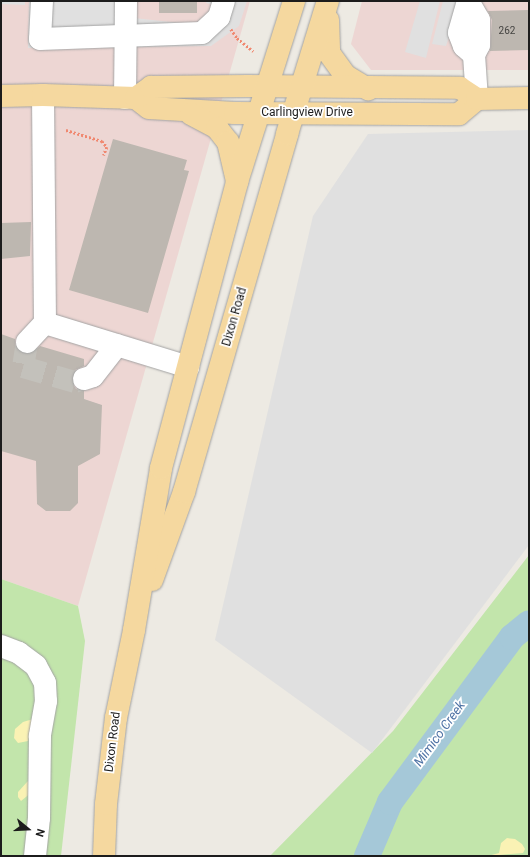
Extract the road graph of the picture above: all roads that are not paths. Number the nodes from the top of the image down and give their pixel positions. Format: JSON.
{"nodes":[{"id":1,"x":42,"y":1,"type":"edge"},
{"id":2,"x":126,"y":1,"type":"edge"},
{"id":3,"x":294,"y":1,"type":"edge"},
{"id":4,"x":328,"y":1,"type":"edge"},
{"id":5,"x":468,"y":1,"type":"edge"},
{"id":6,"x":222,"y":9,"type":"edge"},
{"id":7,"x":125,"y":36,"type":"junction"},
{"id":8,"x":267,"y":88,"type":"junction"},
{"id":9,"x":302,"y":89,"type":"junction"},
{"id":10,"x":368,"y":89,"type":"junction"},
{"id":11,"x":43,"y":94,"type":"junction"},
{"id":12,"x":1,"y":96,"type":"edge"},
{"id":13,"x":130,"y":98,"type":"junction"},
{"id":14,"x":529,"y":98,"type":"edge"},
{"id":15,"x":477,"y":99,"type":"junction"},
{"id":16,"x":187,"y":112,"type":"junction"},
{"id":17,"x":260,"y":113,"type":"junction"},
{"id":18,"x":294,"y":113,"type":"junction"},
{"id":19,"x":237,"y":182,"type":"junction"},
{"id":20,"x":45,"y":323,"type":"junction"},
{"id":21,"x":27,"y":342,"type":"tunnel mouth"},
{"id":22,"x":117,"y":345,"type":"junction"},
{"id":23,"x":188,"y":367,"type":"junction"},
{"id":24,"x":84,"y":379,"type":"tunnel mouth"},
{"id":25,"x":134,"y":630,"type":"junction"},
{"id":26,"x":1,"y":646,"type":"edge"},
{"id":27,"x":35,"y":856,"type":"edge"},
{"id":28,"x":104,"y":856,"type":"edge"}],
"edges":[{"from":1,"to":7,"type":"lane"},
{"from":2,"to":7,"type":"lane"},
{"from":3,"to":8,"type":"main road","name":"Dixon Road"},
{"from":4,"to":9,"type":"main road","name":"Dixon Road"},
{"from":4,"to":10,"type":"main road"},
{"from":5,"to":15,"type":"lane"},
{"from":6,"to":7,"type":"lane"},
{"from":7,"to":13,"type":"lane"},
{"from":8,"to":9,"type":"main road","name":"Carlingview Drive"},
{"from":8,"to":13,"type":"main road","name":"Carlingview Drive"},
{"from":8,"to":17,"type":"main road","name":"Dixon Road"},
{"from":9,"to":10,"type":"main road","name":"Carlingview Drive"},
{"from":9,"to":18,"type":"main road","name":"Dixon Road"},
{"from":10,"to":15,"type":"main road","name":"Carlingview Drive"},
{"from":11,"to":12,"type":"main road","name":"Carlingview Drive"},
{"from":11,"to":13,"type":"main road","name":"Carlingview Drive"},
{"from":11,"to":20,"type":"lane"},
{"from":13,"to":16,"type":"main road","name":"Carlingview Drive"},
{"from":14,"to":15,"type":"main road"},
{"from":15,"to":18,"type":"main road","name":"Carlingview Drive"},
{"from":16,"to":17,"type":"main road","name":"Carlingview Drive"},
{"from":16,"to":19,"type":"main road"},
{"from":17,"to":18,"type":"main road","name":"Carlingview Drive"},
{"from":17,"to":19,"type":"main road","name":"Dixon Road"},
{"from":18,"to":25,"type":"main road","name":"Dixon Road"},
{"from":19,"to":23,"type":"main road","name":"Dixon Road"},
{"from":20,"to":21,"type":"lane"},
{"from":20,"to":22,"type":"lane"},
{"from":22,"to":23,"type":"lane"},
{"from":22,"to":24,"type":"lane"},
{"from":23,"to":25,"type":"main road","name":"Dixon Road"},
{"from":25,"to":28,"type":"main road","name":"Dixon Road"},
{"from":26,"to":27,"type":"lane"}]}
